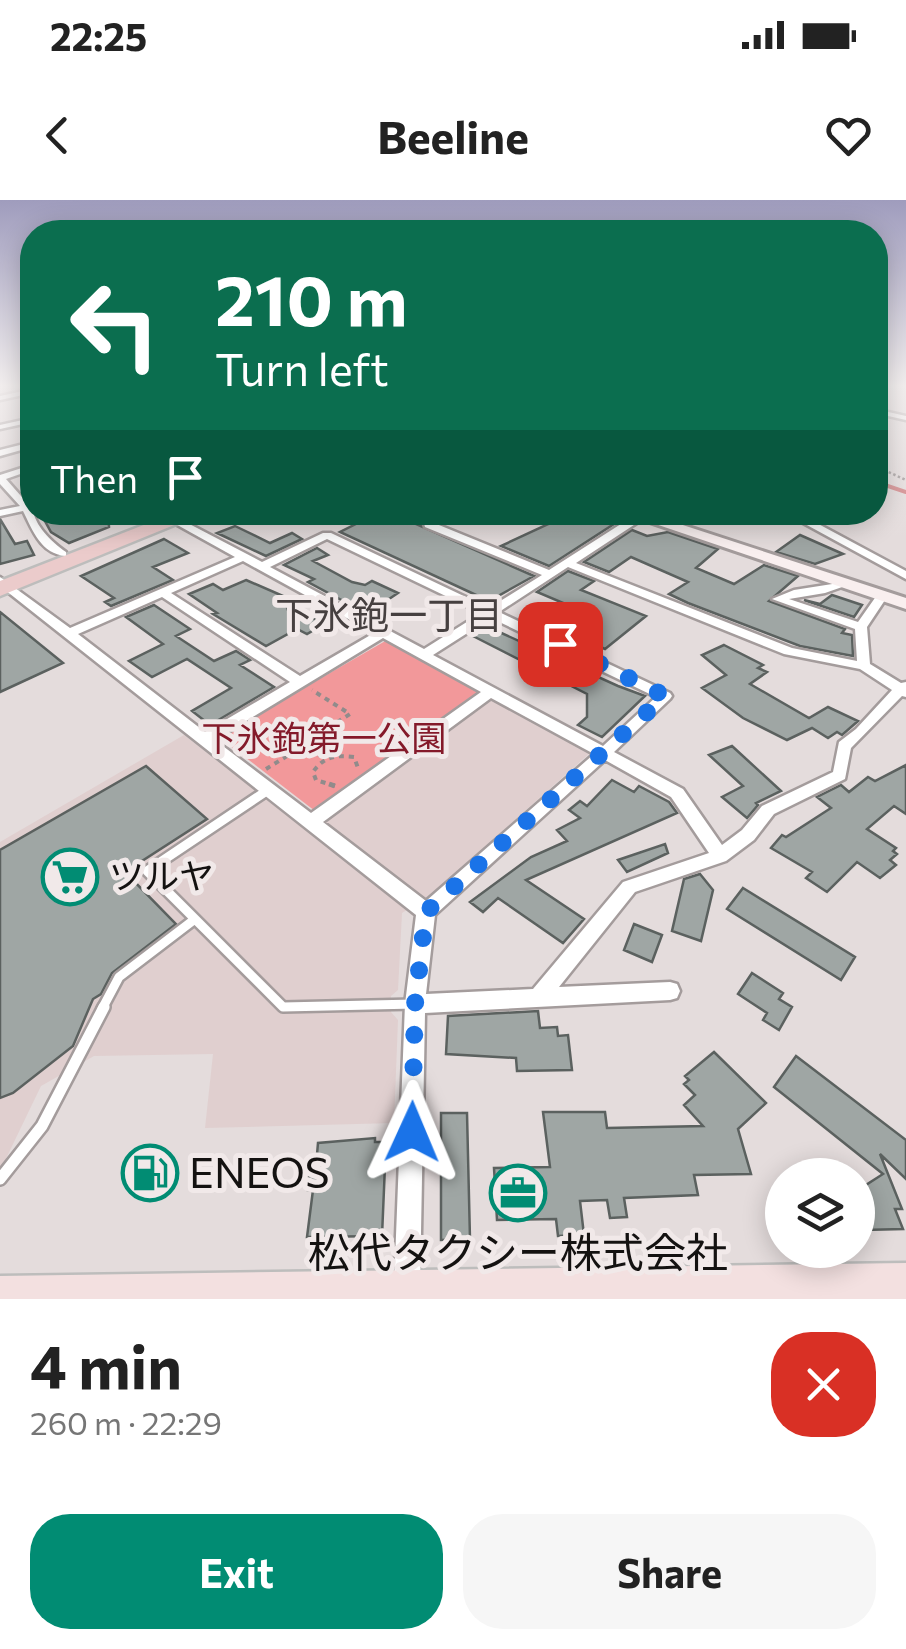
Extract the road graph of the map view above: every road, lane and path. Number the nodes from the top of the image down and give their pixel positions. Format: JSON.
{"nodes":[{"id":1,"x":20,"y":472,"type":"edge"},
{"id":2,"x":20,"y":497,"type":"edge"},
{"id":3,"x":37,"y":525,"type":"edge"},
{"id":4,"x":150,"y":525,"type":"edge"},
{"id":5,"x":155,"y":525,"type":"edge"},
{"id":6,"x":196,"y":525,"type":"edge"},
{"id":7,"x":429,"y":525,"type":"edge"},
{"id":8,"x":618,"y":525,"type":"edge"},
{"id":9,"x":666,"y":525,"type":"edge"},
{"id":10,"x":812,"y":525,"type":"edge"},
{"id":11,"x":62,"y":554,"type":"junction"},
{"id":12,"x":244,"y":556,"type":"junction"},
{"id":13,"x":567,"y":563,"type":"junction"},
{"id":14,"x":263,"y":566,"type":"junction"},
{"id":15,"x":550,"y":574,"type":"junction"},
{"id":16,"x":906,"y":576,"type":"edge"},
{"id":17,"x":2,"y":583,"type":"edge"},
{"id":18,"x":841,"y":584,"type":"junction"},
{"id":19,"x":162,"y":592,"type":"junction"},
{"id":20,"x":881,"y":597,"type":"junction"},
{"id":21,"x":906,"y":604,"type":"edge"},
{"id":22,"x":490,"y":610,"type":"junction"},
{"id":23,"x":861,"y":627,"type":"junction"},
{"id":24,"x":383,"y":633,"type":"junction"},
{"id":25,"x":68,"y":634,"type":"junction"},
{"id":26,"x":424,"y":655,"type":"junction"},
{"id":27,"x":864,"y":666,"type":"junction"},
{"id":28,"x":300,"y":683,"type":"junction"},
{"id":29,"x":905,"y":689,"type":"edge"},
{"id":30,"x":491,"y":691,"type":"junction"},
{"id":31,"x":206,"y":739,"type":"junction"},
{"id":32,"x":309,"y":751,"type":"junction"},
{"id":33,"x":604,"y":753,"type":"junction"},
{"id":34,"x":327,"y":758,"type":"junction"},
{"id":35,"x":387,"y":768,"type":"junction"},
{"id":36,"x":254,"y":777,"type":"junction"},
{"id":37,"x":340,"y":786,"type":"dead end"},
{"id":38,"x":269,"y":789,"type":"junction"},
{"id":39,"x":311,"y":822,"type":"junction"},
{"id":40,"x":720,"y":856,"type":"junction"},
{"id":41,"x":426,"y":912,"type":"junction"},
{"id":42,"x":195,"y":919,"type":"junction"},
{"id":43,"x":670,"y":991,"type":"dead end"},
{"id":44,"x":539,"y":996,"type":"junction"},
{"id":45,"x":415,"y":1004,"type":"junction"},
{"id":46,"x":0,"y":1179,"type":"edge"},
{"id":47,"x":906,"y":1285,"type":"edge"},
{"id":48,"x":407,"y":1291,"type":"junction"},
{"id":49,"x":0,"y":1298,"type":"edge"},
{"id":50,"x":25,"y":1299,"type":"edge"}],
"edges":[{"from":1,"to":2,"type":"street"},
{"from":3,"to":11,"type":"street"},
{"from":4,"to":11,"type":"highway"},
{"from":5,"to":17,"type":"highway"},
{"from":6,"to":12,"type":"street"},
{"from":7,"to":15,"type":"street"},
{"from":8,"to":13,"type":"street"},
{"from":9,"to":18,"type":"main road"},
{"from":10,"to":16,"type":"street"},
{"from":11,"to":17,"type":"highway"},
{"from":12,"to":14,"type":"street"},
{"from":12,"to":19,"type":"street"},
{"from":13,"to":15,"type":"street"},
{"from":13,"to":27,"type":"street"},
{"from":14,"to":22,"type":"street"},
{"from":14,"to":24,"type":"street"},
{"from":15,"to":22,"type":"street"},
{"from":17,"to":25,"type":"street"},
{"from":18,"to":20,"type":"main road"},
{"from":18,"to":23,"type":"street"},
{"from":19,"to":25,"type":"street"},
{"from":19,"to":28,"type":"street"},
{"from":20,"to":21,"type":"main road"},
{"from":20,"to":23,"type":"street"},
{"from":22,"to":26,"type":"street"},
{"from":22,"to":33,"type":"street"},
{"from":23,"to":27,"type":"street"},
{"from":24,"to":26,"type":"street"},
{"from":24,"to":28,"type":"street"},
{"from":25,"to":31,"type":"street"},
{"from":26,"to":30,"type":"street"},
{"from":27,"to":29,"type":"street"},
{"from":28,"to":31,"type":"street"},
{"from":28,"to":32,"type":"path"},
{"from":29,"to":40,"type":"street"},
{"from":30,"to":33,"type":"street"},
{"from":30,"to":35,"type":"street"},
{"from":31,"to":36,"type":"street"},
{"from":32,"to":34,"type":"path"},
{"from":32,"to":36,"type":"path"},
{"from":33,"to":40,"type":"street"},
{"from":33,"to":41,"type":"street"},
{"from":34,"to":35,"type":"path"},
{"from":34,"to":37,"type":"path"},
{"from":35,"to":39,"type":"street"},
{"from":36,"to":38,"type":"street"},
{"from":38,"to":39,"type":"street"},
{"from":38,"to":42,"type":"lane"},
{"from":39,"to":41,"type":"street"},
{"from":40,"to":44,"type":"street"},
{"from":41,"to":45,"type":"street"},
{"from":42,"to":45,"type":"lane"},
{"from":42,"to":46,"type":"lane"},
{"from":43,"to":44,"type":"street"},
{"from":44,"to":45,"type":"street"},
{"from":45,"to":48,"type":"street"},
{"from":47,"to":48,"type":"main road"},
{"from":48,"to":50,"type":"main road"},
{"from":49,"to":50,"type":"main road"}]}
